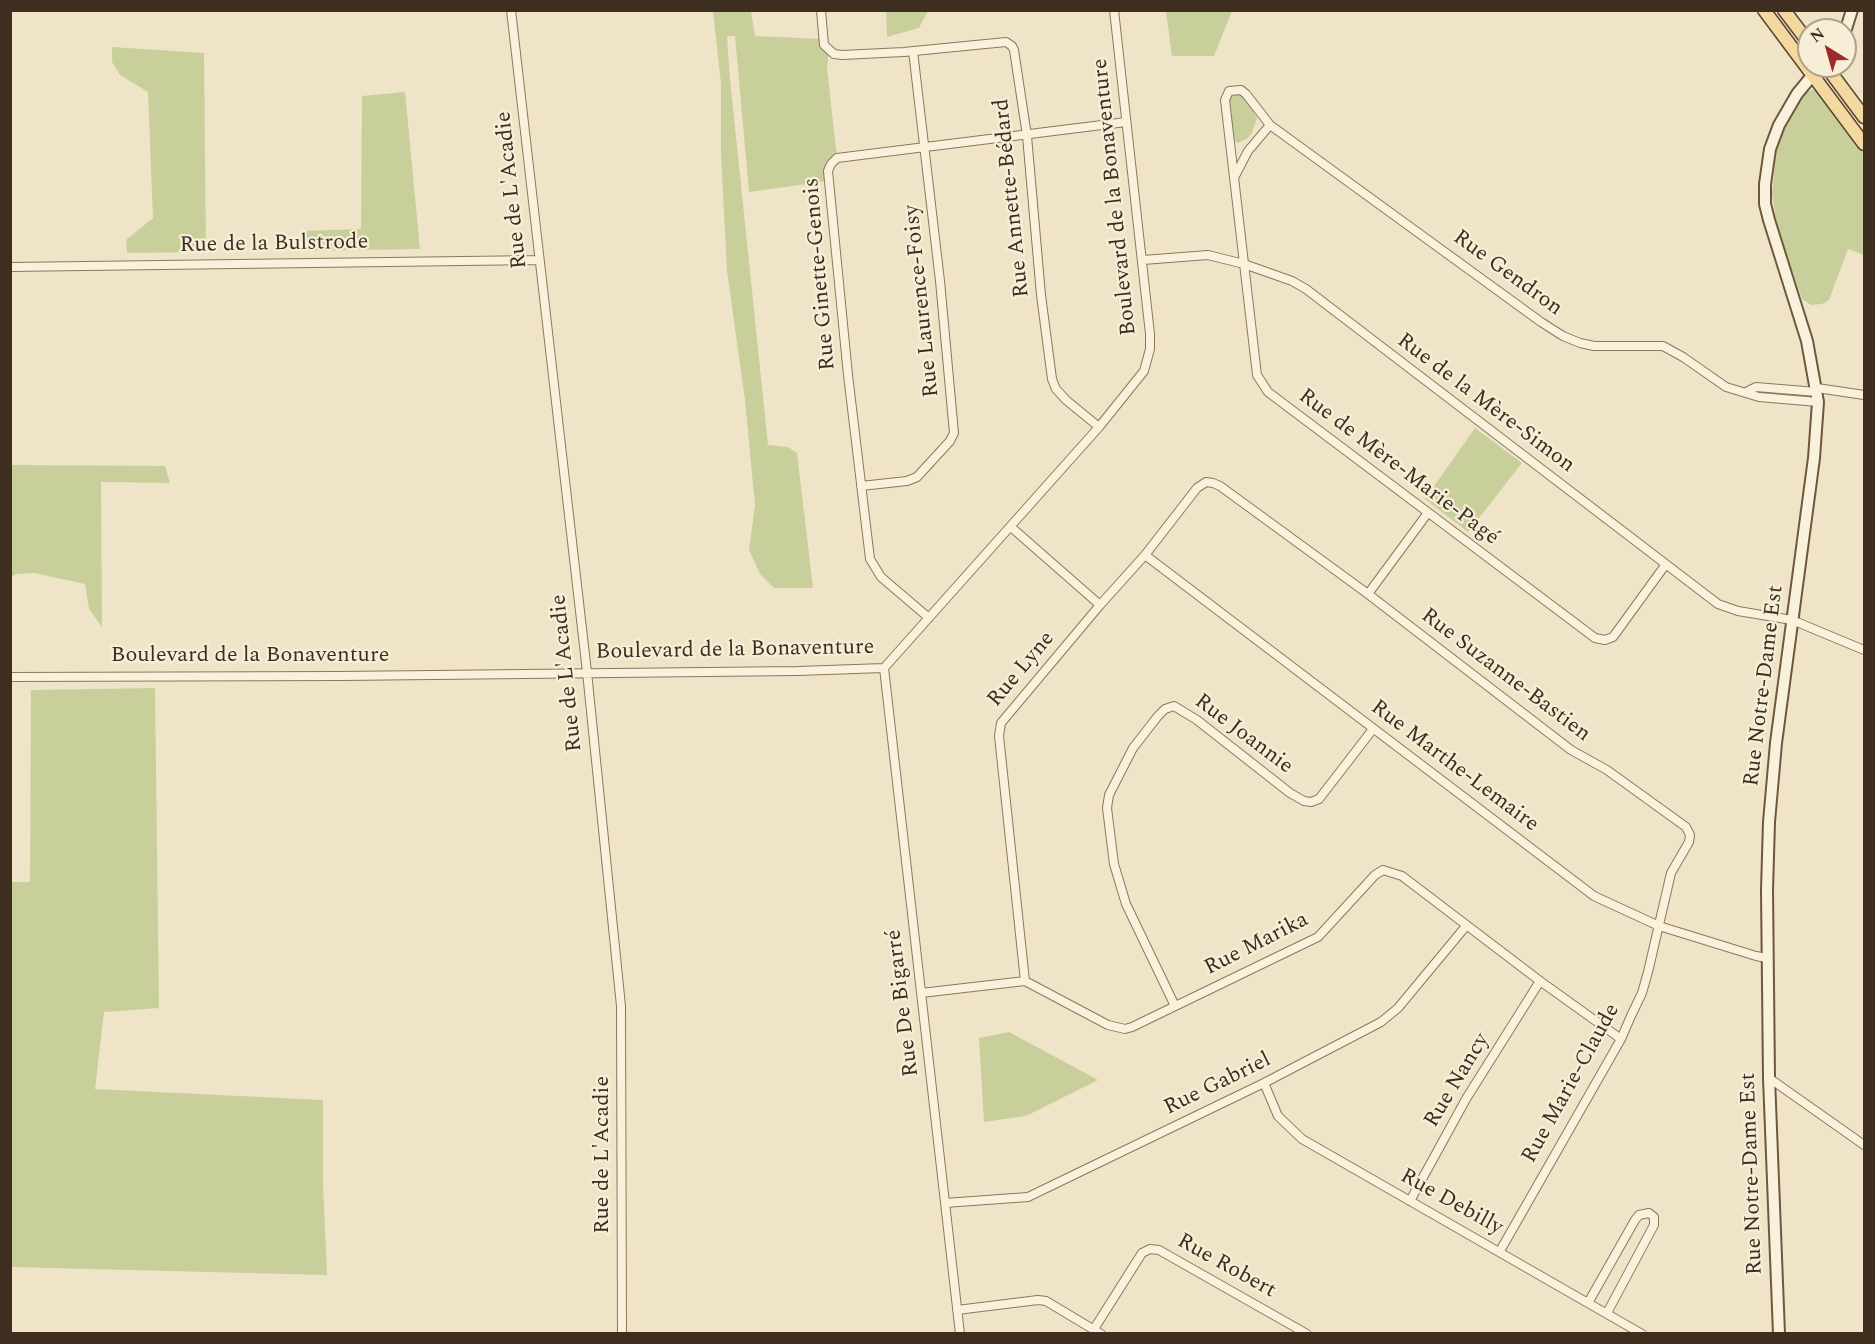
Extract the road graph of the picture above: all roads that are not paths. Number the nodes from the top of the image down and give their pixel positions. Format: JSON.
{"nodes":[{"id":1,"x":511,"y":10,"type":"edge"},
{"id":2,"x":821,"y":10,"type":"edge"},
{"id":3,"x":1114,"y":10,"type":"edge"},
{"id":4,"x":1764,"y":10,"type":"edge"},
{"id":5,"x":1784,"y":10,"type":"edge"},
{"id":6,"x":1797,"y":27,"type":"edge"},
{"id":7,"x":1797,"y":48,"type":"edge"},
{"id":8,"x":913,"y":51,"type":"junction"},
{"id":9,"x":1810,"y":78,"type":"edge"},
{"id":10,"x":1821,"y":78,"type":"edge"},
{"id":11,"x":1835,"y":78,"type":"edge"},
{"id":12,"x":1864,"y":117,"type":"edge"},
{"id":13,"x":1126,"y":122,"type":"junction"},
{"id":14,"x":1270,"y":125,"type":"junction"},
{"id":15,"x":1027,"y":136,"type":"junction"},
{"id":16,"x":1864,"y":144,"type":"edge"},
{"id":17,"x":925,"y":148,"type":"junction"},
{"id":18,"x":1234,"y":178,"type":"junction"},
{"id":19,"x":539,"y":260,"type":"junction"},
{"id":20,"x":1143,"y":260,"type":"junction"},
{"id":21,"x":1244,"y":264,"type":"junction"},
{"id":22,"x":10,"y":267,"type":"edge"},
{"id":23,"x":1817,"y":394,"type":"junction"},
{"id":24,"x":1864,"y":395,"type":"edge"},
{"id":25,"x":1099,"y":427,"type":"junction"},
{"id":26,"x":861,"y":486,"type":"junction"},
{"id":27,"x":1220,"y":486,"type":"joint"},
{"id":28,"x":1427,"y":514,"type":"junction"},
{"id":29,"x":1011,"y":527,"type":"junction"},
{"id":30,"x":1145,"y":555,"type":"junction"},
{"id":31,"x":1666,"y":564,"type":"junction"},
{"id":32,"x":1368,"y":594,"type":"junction"},
{"id":33,"x":1100,"y":605,"type":"junction"},
{"id":34,"x":929,"y":618,"type":"junction"},
{"id":35,"x":1792,"y":620,"type":"junction"},
{"id":36,"x":1864,"y":650,"type":"edge"},
{"id":37,"x":884,"y":668,"type":"junction"},
{"id":38,"x":587,"y":672,"type":"junction"},
{"id":39,"x":10,"y":677,"type":"edge"},
{"id":40,"x":1373,"y":729,"type":"junction"},
{"id":41,"x":1466,"y":926,"type":"junction"},
{"id":42,"x":1659,"y":926,"type":"junction"},
{"id":43,"x":1767,"y":958,"type":"junction"},
{"id":44,"x":1025,"y":981,"type":"junction"},
{"id":45,"x":1540,"y":981,"type":"junction"},
{"id":46,"x":921,"y":993,"type":"junction"},
{"id":47,"x":1175,"y":1006,"type":"junction"},
{"id":48,"x":1620,"y":1039,"type":"junction"},
{"id":49,"x":1769,"y":1078,"type":"junction"},
{"id":50,"x":1264,"y":1083,"type":"junction"},
{"id":51,"x":1864,"y":1145,"type":"edge"},
{"id":52,"x":1410,"y":1201,"type":"junction"},
{"id":53,"x":945,"y":1203,"type":"junction"},
{"id":54,"x":1500,"y":1251,"type":"junction"},
{"id":55,"x":1588,"y":1303,"type":"junction"},
{"id":56,"x":957,"y":1310,"type":"junction"},
{"id":57,"x":1606,"y":1313,"type":"junction"},
{"id":58,"x":1098,"y":1331,"type":"edge"},
{"id":59,"x":622,"y":1334,"type":"edge"},
{"id":60,"x":960,"y":1334,"type":"edge"},
{"id":61,"x":1307,"y":1334,"type":"edge"},
{"id":62,"x":1642,"y":1334,"type":"edge"},
{"id":63,"x":1779,"y":1334,"type":"edge"}],
"edges":[{"from":1,"to":19,"type":"street","name":"Rue de L'Acadie"},
{"from":2,"to":8,"type":"street"},
{"from":3,"to":13,"type":"street","name":"Boulevard de la Bonaventure"},
{"from":4,"to":7,"type":"main road"},
{"from":5,"to":6,"type":"main road"},
{"from":8,"to":15,"type":"street","name":"Rue Annette-Bédard"},
{"from":8,"to":17,"type":"street","name":"Rue Laurence-Foisy"},
{"from":9,"to":23,"type":"street","name":"Rue Notre-Dame Est"},
{"from":10,"to":16,"type":"main road"},
{"from":11,"to":12,"type":"main road"},
{"from":13,"to":15,"type":"street","name":"Rue Ginette-Genois"},
{"from":13,"to":20,"type":"street","name":"Boulevard de la Bonaventure"},
{"from":14,"to":18,"type":"street"},
{"from":14,"to":18,"type":"street","name":"Rue de Mère-Marie-Pagé"},
{"from":14,"to":23,"type":"street","name":"Rue Gendron"},
{"from":15,"to":17,"type":"street","name":"Rue Ginette-Genois"},
{"from":15,"to":25,"type":"street","name":"Rue Annette-Bédard"},
{"from":17,"to":26,"type":"street","name":"Rue Laurence-Foisy"},
{"from":17,"to":26,"type":"street","name":"Rue Ginette-Genois"},
{"from":18,"to":21,"type":"street","name":"Rue de Mère-Marie-Pagé"},
{"from":19,"to":22,"type":"street","name":"Rue de la Bulstrode"},
{"from":19,"to":38,"type":"street","name":"Rue de L'Acadie"},
{"from":20,"to":21,"type":"street","name":"Rue de la Mère-Simon"},
{"from":20,"to":25,"type":"street","name":"Boulevard de la Bonaventure"},
{"from":21,"to":28,"type":"street","name":"Rue de Mère-Marie-Pagé"},
{"from":21,"to":31,"type":"street","name":"Rue de la Mère-Simon"},
{"from":23,"to":24,"type":"street","name":"Rue Gendron"},
{"from":23,"to":35,"type":"street","name":"Rue Notre-Dame Est"},
{"from":25,"to":29,"type":"street","name":"Boulevard de la Bonaventure"},
{"from":26,"to":34,"type":"street","name":"Rue Ginette-Genois"},
{"from":27,"to":30,"type":"street","name":"Rue Lyne"},
{"from":27,"to":32,"type":"street","name":"Rue Suzanne-Bastien"},
{"from":28,"to":31,"type":"street","name":"Rue de Mère-Marie-Pagé"},
{"from":28,"to":32,"type":"street"},
{"from":29,"to":33,"type":"street"},
{"from":29,"to":34,"type":"street","name":"Boulevard de la Bonaventure"},
{"from":30,"to":33,"type":"street","name":"Rue Lyne"},
{"from":30,"to":40,"type":"street","name":"Rue Marthe-Lemaire"},
{"from":31,"to":35,"type":"street","name":"Rue de la Mère-Simon"},
{"from":32,"to":42,"type":"street","name":"Rue Suzanne-Bastien"},
{"from":33,"to":44,"type":"street","name":"Rue Lyne"},
{"from":34,"to":37,"type":"street","name":"Boulevard de la Bonaventure"},
{"from":35,"to":36,"type":"street","name":"Rue de la Mère-Simon"},
{"from":35,"to":43,"type":"street","name":"Rue Notre-Dame Est"},
{"from":37,"to":38,"type":"street","name":"Boulevard de la Bonaventure"},
{"from":37,"to":46,"type":"street","name":"Rue De Bigarré"},
{"from":38,"to":39,"type":"street","name":"Boulevard de la Bonaventure"},
{"from":38,"to":59,"type":"street","name":"Rue de L'Acadie"},
{"from":40,"to":42,"type":"street","name":"Rue Marthe-Lemaire"},
{"from":40,"to":47,"type":"street","name":"Rue Joannie"},
{"from":41,"to":45,"type":"street","name":"Rue Marika"},
{"from":41,"to":47,"type":"street","name":"Rue Marika"},
{"from":41,"to":50,"type":"street","name":"Rue Gabriel"},
{"from":42,"to":43,"type":"street","name":"Rue Marthe-Lemaire"},
{"from":42,"to":48,"type":"street","name":"Rue Marie-Claude"},
{"from":43,"to":49,"type":"street","name":"Rue Notre-Dame Est"},
{"from":44,"to":46,"type":"street"},
{"from":44,"to":47,"type":"street","name":"Rue Marika"},
{"from":45,"to":48,"type":"street","name":"Rue Marika"},
{"from":45,"to":52,"type":"street","name":"Rue Nancy"},
{"from":46,"to":53,"type":"street","name":"Rue De Bigarré"},
{"from":48,"to":54,"type":"street","name":"Rue Marie-Claude"},
{"from":49,"to":51,"type":"street"},
{"from":49,"to":63,"type":"street","name":"Rue Notre-Dame Est"},
{"from":50,"to":52,"type":"street","name":"Rue Debilly"},
{"from":50,"to":53,"type":"street","name":"Rue Gabriel"},
{"from":52,"to":54,"type":"street","name":"Rue Debilly"},
{"from":53,"to":56,"type":"street","name":"Rue De Bigarré"},
{"from":54,"to":55,"type":"street","name":"Rue Debilly"},
{"from":55,"to":57,"type":"street","name":"Rue Debilly"},
{"from":55,"to":57,"type":"street"},
{"from":56,"to":58,"type":"street"},
{"from":56,"to":60,"type":"street","name":"Rue De Bigarré"},
{"from":57,"to":62,"type":"street","name":"Rue Debilly"},
{"from":58,"to":61,"type":"street","name":"Rue Robert"}]}
